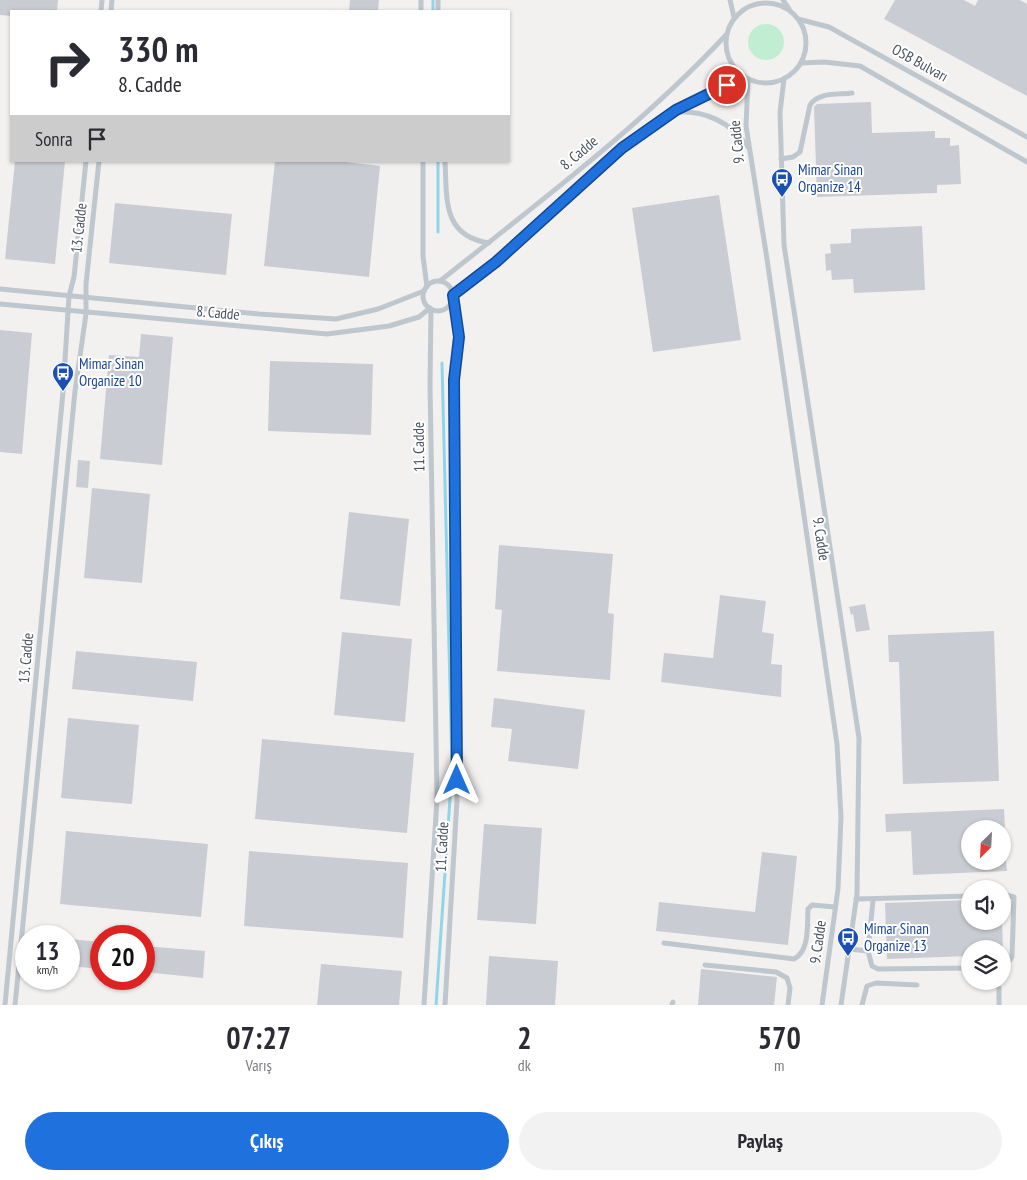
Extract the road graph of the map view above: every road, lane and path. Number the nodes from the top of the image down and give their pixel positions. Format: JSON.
{"nodes":[{"id":1,"x":730,"y":0,"type":"edge"},
{"id":2,"x":783,"y":0,"type":"edge"},
{"id":3,"x":790,"y":10,"type":"junction"},
{"id":4,"x":734,"y":17,"type":"junction"},
{"id":5,"x":798,"y":18,"type":"junction"},
{"id":6,"x":726,"y":35,"type":"junction"},
{"id":7,"x":801,"y":63,"type":"junction"},
{"id":8,"x":746,"y":78,"type":"junction"},
{"id":9,"x":784,"y":79,"type":"junction"},
{"id":10,"x":852,"y":93,"type":"dead end"},
{"id":11,"x":672,"y":113,"type":"junction"},
{"id":12,"x":1027,"y":137,"type":"edge"},
{"id":13,"x":749,"y":148,"type":"junction"},
{"id":14,"x":781,"y":159,"type":"junction"},
{"id":15,"x":86,"y":162,"type":"edge"},
{"id":16,"x":98,"y":162,"type":"edge"},
{"id":17,"x":423,"y":162,"type":"edge"},
{"id":18,"x":445,"y":162,"type":"edge"},
{"id":19,"x":1027,"y":162,"type":"edge"},
{"id":20,"x":490,"y":243,"type":"junction"},
{"id":21,"x":440,"y":281,"type":"junction"},
{"id":22,"x":0,"y":289,"type":"edge"},
{"id":23,"x":425,"y":289,"type":"junction"},
{"id":24,"x":68,"y":296,"type":"junction"},
{"id":25,"x":87,"y":298,"type":"junction"},
{"id":26,"x":453,"y":298,"type":"junction"},
{"id":27,"x":0,"y":304,"type":"edge"},
{"id":28,"x":431,"y":308,"type":"junction"},
{"id":29,"x":68,"y":312,"type":"junction"},
{"id":30,"x":86,"y":314,"type":"junction"},
{"id":31,"x":961,"y":896,"type":"edge"},
{"id":32,"x":1011,"y":896,"type":"edge"},
{"id":33,"x":856,"y":899,"type":"junction"},
{"id":34,"x":873,"y":900,"type":"junction"},
{"id":35,"x":835,"y":907,"type":"junction"},
{"id":36,"x":664,"y":943,"type":"dead end"},
{"id":37,"x":849,"y":949,"type":"junction"},
{"id":38,"x":868,"y":951,"type":"junction"},
{"id":39,"x":1011,"y":958,"type":"edge"},
{"id":40,"x":705,"y":965,"type":"dead end"},
{"id":41,"x":961,"y":968,"type":"edge"},
{"id":42,"x":917,"y":985,"type":"dead end"},
{"id":43,"x":999,"y":990,"type":"edge"},
{"id":44,"x":5,"y":1005,"type":"edge"},
{"id":45,"x":15,"y":1005,"type":"edge"},
{"id":46,"x":424,"y":1005,"type":"edge"},
{"id":47,"x":445,"y":1005,"type":"edge"},
{"id":48,"x":788,"y":1005,"type":"edge"},
{"id":49,"x":822,"y":1005,"type":"edge"},
{"id":50,"x":841,"y":1005,"type":"edge"},
{"id":51,"x":862,"y":1005,"type":"edge"},
{"id":52,"x":999,"y":1005,"type":"edge"}],
"edges":[{"from":1,"to":4,"type":"lane"},
{"from":2,"to":3,"type":"lane"},
{"from":3,"to":4,"type":"lane"},
{"from":3,"to":5,"type":"lane"},
{"from":4,"to":6,"type":"lane"},
{"from":5,"to":7,"type":"lane"},
{"from":5,"to":12,"type":"lane","name":"OSB Bulvarı"},
{"from":6,"to":8,"type":"lane"},
{"from":6,"to":20,"type":"lane","name":"8. Cadde"},
{"from":7,"to":9,"type":"lane"},
{"from":7,"to":19,"type":"lane"},
{"from":8,"to":9,"type":"lane"},
{"from":8,"to":11,"type":"lane","name":"8. Cadde"},
{"from":8,"to":13,"type":"lane","name":"9. Cadde"},
{"from":9,"to":14,"type":"lane","name":"9. Cadde"},
{"from":10,"to":14,"type":"lane"},
{"from":11,"to":13,"type":"lane"},
{"from":11,"to":26,"type":"lane","name":"8. Cadde"},
{"from":13,"to":35,"type":"lane","name":"9. Cadde"},
{"from":14,"to":33,"type":"lane","name":"9. Cadde"},
{"from":15,"to":24,"type":"lane","name":"13. Cadde"},
{"from":16,"to":25,"type":"lane","name":"13. Cadde"},
{"from":17,"to":23,"type":"lane"},
{"from":18,"to":20,"type":"lane"},
{"from":20,"to":21,"type":"lane","name":"8. Cadde"},
{"from":21,"to":23,"type":"lane"},
{"from":21,"to":26,"type":"lane"},
{"from":22,"to":24,"type":"lane","name":"8. Cadde"},
{"from":23,"to":25,"type":"lane","name":"8. Cadde"},
{"from":23,"to":28,"type":"lane"},
{"from":24,"to":25,"type":"lane","name":"8. Cadde"},
{"from":24,"to":29,"type":"lane","name":"13. Cadde"},
{"from":25,"to":30,"type":"lane","name":"13. Cadde"},
{"from":26,"to":28,"type":"lane"},
{"from":26,"to":47,"type":"lane","name":"11. Cadde"},
{"from":27,"to":29,"type":"lane","name":"8. Cadde"},
{"from":28,"to":30,"type":"lane","name":"8. Cadde"},
{"from":28,"to":46,"type":"lane","name":"11. Cadde"},
{"from":29,"to":30,"type":"lane","name":"8. Cadde"},
{"from":29,"to":44,"type":"lane","name":"13. Cadde"},
{"from":30,"to":45,"type":"lane","name":"13. Cadde"},
{"from":31,"to":34,"type":"lane"},
{"from":32,"to":39,"type":"lane"},
{"from":33,"to":34,"type":"lane"},
{"from":33,"to":37,"type":"lane","name":"9. Cadde"},
{"from":34,"to":38,"type":"lane"},
{"from":35,"to":36,"type":"lane"},
{"from":35,"to":49,"type":"lane","name":"9. Cadde"},
{"from":37,"to":38,"type":"lane"},
{"from":37,"to":50,"type":"lane","name":"9. Cadde"},
{"from":38,"to":41,"type":"lane"},
{"from":40,"to":48,"type":"lane"},
{"from":42,"to":51,"type":"lane"},
{"from":43,"to":52,"type":"lane"}]}
